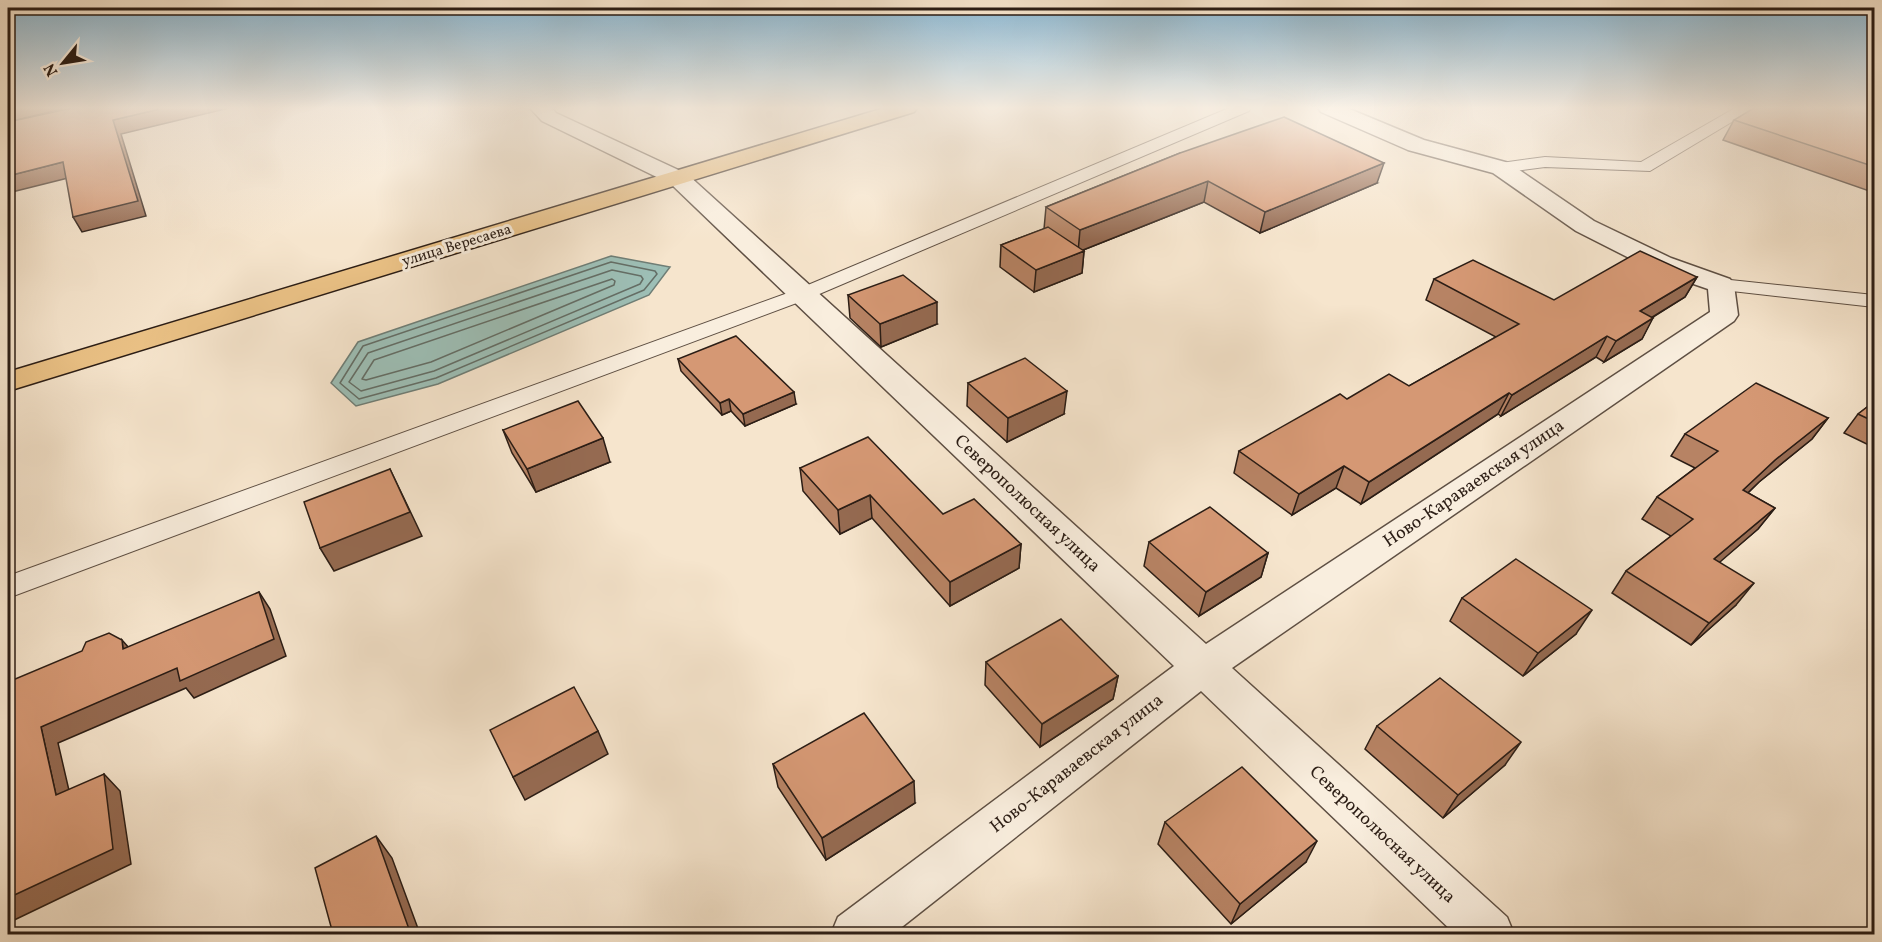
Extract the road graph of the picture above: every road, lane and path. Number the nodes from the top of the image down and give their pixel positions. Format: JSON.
{"nodes":[{"id":1,"x":622,"y":152,"type":"edge"},
{"id":2,"x":766,"y":152,"type":"edge"},
{"id":3,"x":1139,"y":152,"type":"edge"},
{"id":4,"x":1442,"y":152,"type":"edge"},
{"id":5,"x":1670,"y":152,"type":"edge"},
{"id":6,"x":1501,"y":168,"type":"junction"},
{"id":7,"x":679,"y":179,"type":"junction"},
{"id":8,"x":1721,"y":285,"type":"junction"},
{"id":9,"x":803,"y":294,"type":"junction"},
{"id":10,"x":1875,"y":301,"type":"edge"},
{"id":11,"x":8,"y":382,"type":"edge"},
{"id":12,"x":8,"y":587,"type":"edge"},
{"id":13,"x":1201,"y":668,"type":"junction"},
{"id":14,"x":855,"y":934,"type":"edge"},
{"id":15,"x":1490,"y":934,"type":"edge"}],
"edges":[{"from":1,"to":7,"type":"street","name":"Северополюсная улица"},
{"from":2,"to":7,"type":"main road","name":"улица Вересаева"},
{"from":3,"to":9,"type":"lane"},
{"from":4,"to":6,"type":"street"},
{"from":5,"to":6,"type":"lane"},
{"from":6,"to":8,"type":"street"},
{"from":7,"to":9,"type":"street","name":"Северополюсная улица"},
{"from":7,"to":11,"type":"main road","name":"улица Вересаева"},
{"from":8,"to":10,"type":"lane"},
{"from":8,"to":13,"type":"street","name":"Ново-Караваевская улица"},
{"from":9,"to":12,"type":"lane"},
{"from":9,"to":13,"type":"street","name":"Северополюсная улица"},
{"from":13,"to":14,"type":"street","name":"Ново-Караваевская улица"},
{"from":13,"to":15,"type":"street","name":"Северополюсная улица"}]}
